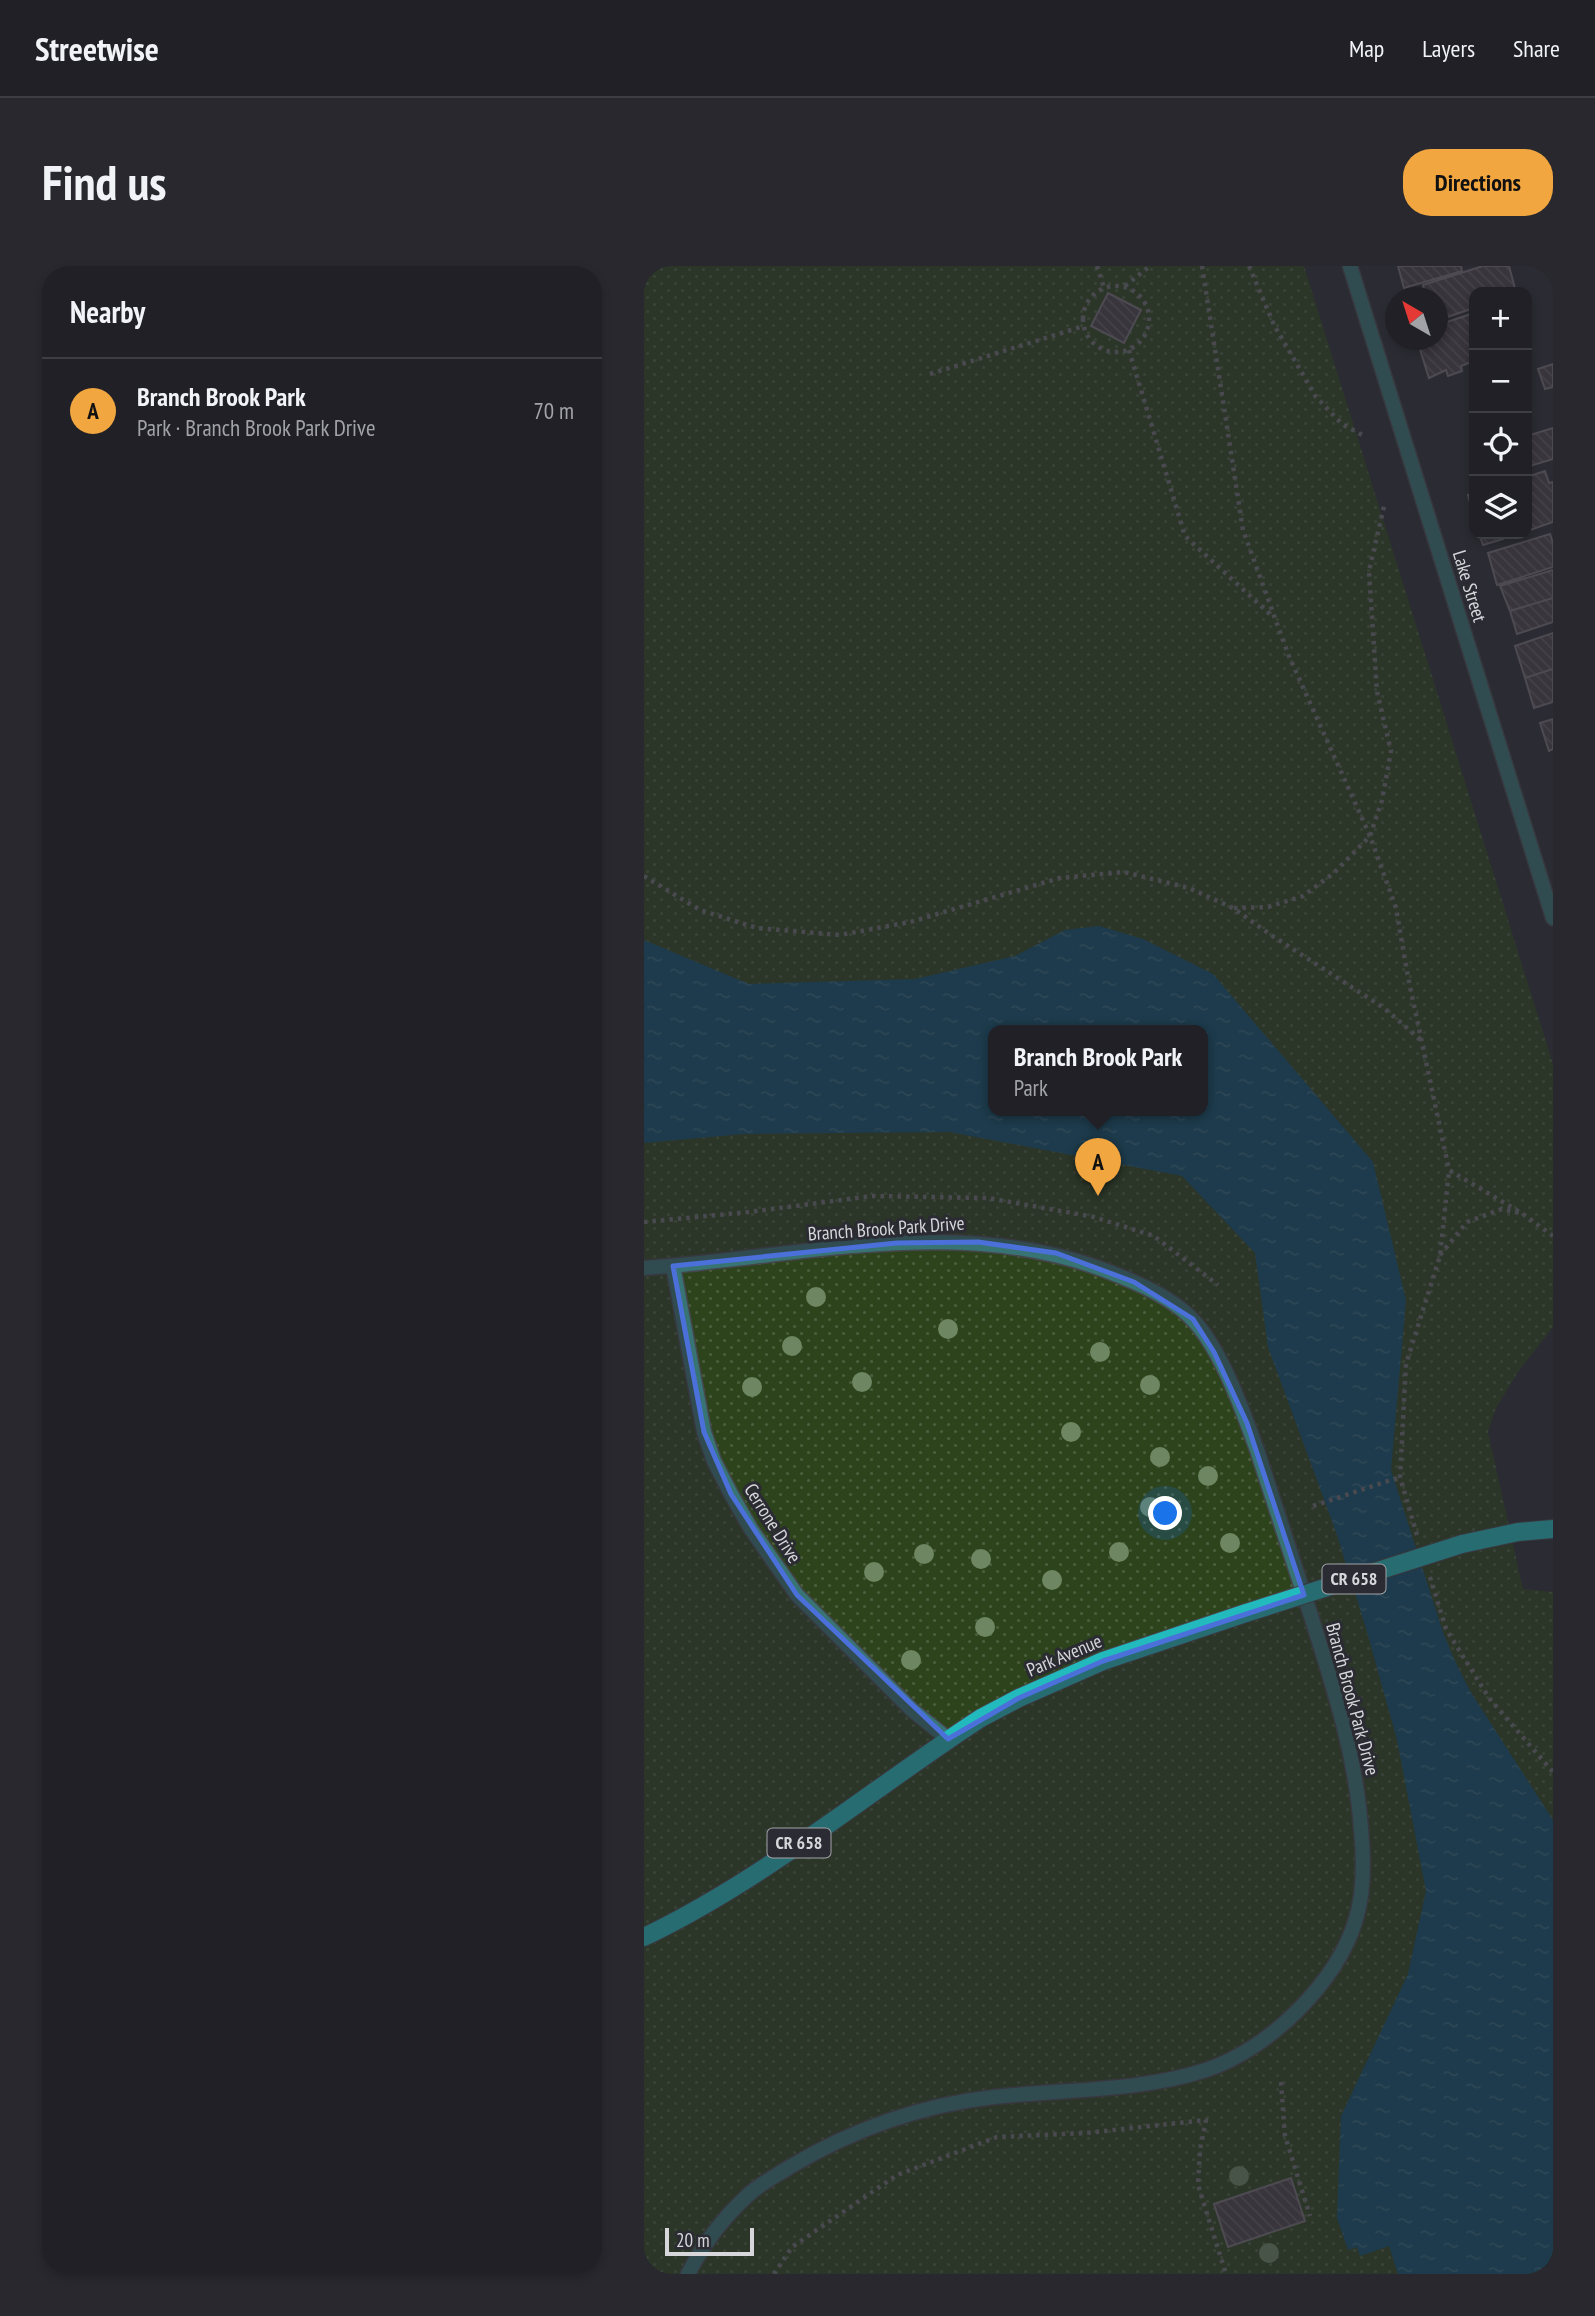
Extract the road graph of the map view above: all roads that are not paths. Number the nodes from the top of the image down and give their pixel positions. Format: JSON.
{"nodes":[{"id":1,"x":1350,"y":266,"type":"edge"},
{"id":2,"x":1553,"y":918,"type":"edge"},
{"id":3,"x":673,"y":1266,"type":"junction"},
{"id":4,"x":644,"y":1268,"type":"edge"},
{"id":5,"x":1553,"y":1530,"type":"edge"},
{"id":6,"x":948,"y":1740,"type":"junction"},
{"id":7,"x":644,"y":1937,"type":"edge"},
{"id":8,"x":688,"y":2274,"type":"edge"}],
"edges":[{"from":1,"to":2,"type":"street","name":"Lake Street"},
{"from":3,"to":4,"type":"street","name":"Branch Brook Park Drive"},
{"from":3,"to":6,"type":"street","name":"Cerrone Drive"},
{"from":3,"to":8,"type":"street","name":"Branch Brook Park Drive"},
{"from":5,"to":6,"type":"main road","name":"Park Avenue","number":"CR 658","bridge":true},
{"from":6,"to":7,"type":"main road","name":"Park Avenue","number":"CR 658"}]}
